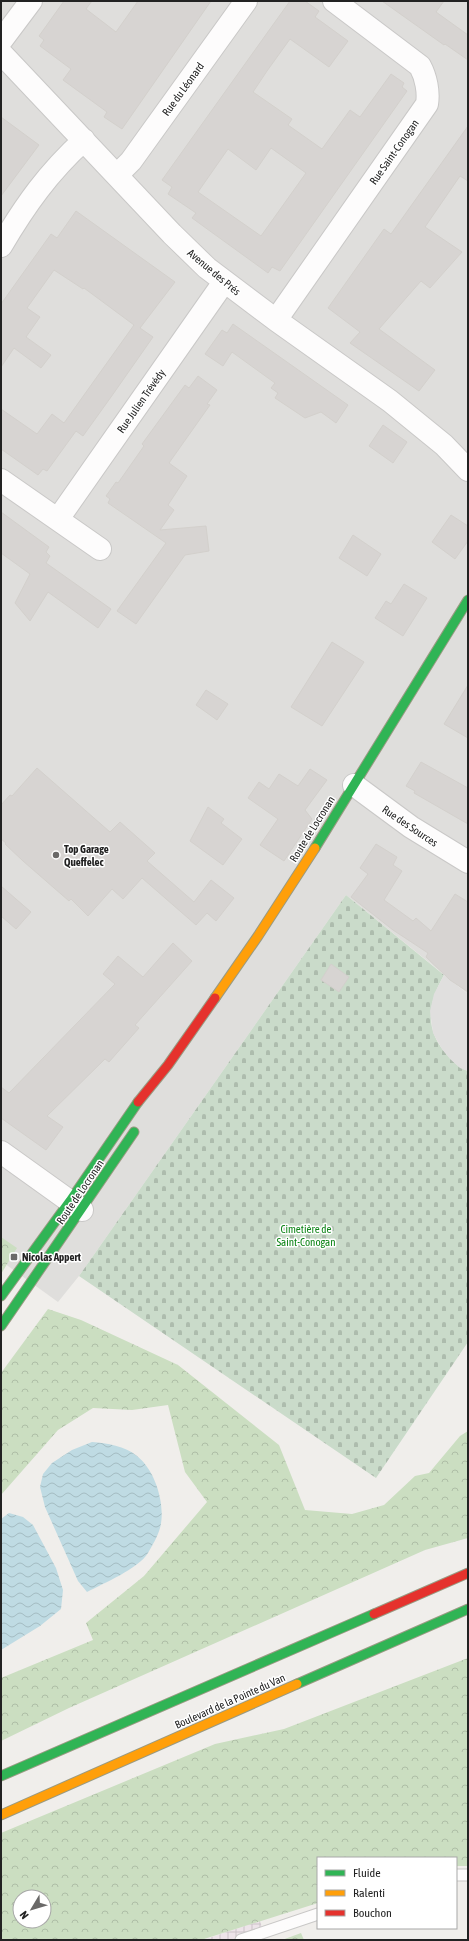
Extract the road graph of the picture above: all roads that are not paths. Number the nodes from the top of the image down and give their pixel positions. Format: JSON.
{"nodes":[{"id":1,"x":31,"y":1,"type":"edge"},
{"id":2,"x":246,"y":1,"type":"edge"},
{"id":3,"x":334,"y":1,"type":"edge"},
{"id":4,"x":1,"y":41,"type":"edge"},
{"id":5,"x":1,"y":53,"type":"edge"},
{"id":6,"x":84,"y":140,"type":"junction"},
{"id":7,"x":117,"y":175,"type":"junction"},
{"id":8,"x":1,"y":246,"type":"edge"},
{"id":9,"x":224,"y":282,"type":"junction"},
{"id":10,"x":276,"y":320,"type":"junction"},
{"id":11,"x":464,"y":463,"type":"edge"},
{"id":12,"x":1,"y":480,"type":"edge"},
{"id":13,"x":58,"y":519,"type":"junction"},
{"id":14,"x":100,"y":549,"type":"dead end"},
{"id":15,"x":468,"y":600,"type":"edge"},
{"id":16,"x":354,"y":785,"type":"junction"},
{"id":17,"x":468,"y":862,"type":"edge"},
{"id":18,"x":168,"y":1065,"type":"junction"},
{"id":19,"x":152,"y":1100,"type":"dead end"},
{"id":20,"x":139,"y":1123,"type":"dead end"},
{"id":21,"x":1,"y":1152,"type":"edge"},
{"id":22,"x":76,"y":1205,"type":"junction"},
{"id":23,"x":1,"y":1296,"type":"edge"},
{"id":24,"x":1,"y":1326,"type":"edge"},
{"id":25,"x":468,"y":1573,"type":"edge"},
{"id":26,"x":468,"y":1609,"type":"edge"},
{"id":27,"x":1,"y":1776,"type":"edge"},
{"id":28,"x":1,"y":1815,"type":"edge"},
{"id":29,"x":457,"y":1875,"type":"edge"},
{"id":30,"x":468,"y":1875,"type":"edge"},
{"id":31,"x":317,"y":1914,"type":"edge"},
{"id":32,"x":241,"y":1940,"type":"edge"}],
"edges":[{"from":1,"to":4,"type":"street"},
{"from":2,"to":7,"type":"street","name":"Rue du Léonard"},
{"from":3,"to":10,"type":"street","name":"Rue Saint-Conogan"},
{"from":5,"to":6,"type":"street","name":"Avenue des Prés"},
{"from":6,"to":7,"type":"street","name":"Avenue des Prés"},
{"from":6,"to":8,"type":"street"},
{"from":7,"to":9,"type":"street","name":"Avenue des Prés"},
{"from":9,"to":10,"type":"street","name":"Avenue des Prés"},
{"from":9,"to":13,"type":"street","name":"Rue Julien Trévédy"},
{"from":10,"to":11,"type":"street","name":"Avenue des Prés"},
{"from":12,"to":13,"type":"street"},
{"from":13,"to":14,"type":"street"},
{"from":15,"to":16,"type":"main road","name":"Route de Locronan"},
{"from":16,"to":17,"type":"street","name":"Rue des Sources"},
{"from":16,"to":18,"type":"main road","name":"Route de Locronan"},
{"from":18,"to":19,"type":"main road","name":"Route de Locronan"},
{"from":18,"to":22,"type":"main road","name":"Route de Locronan"},
{"from":20,"to":22,"type":"main road","name":"Route de Locronan"},
{"from":21,"to":22,"type":"street"},
{"from":22,"to":23,"type":"main road","name":"Route de Locronan"},
{"from":22,"to":24,"type":"main road","name":"Route de Locronan"},
{"from":25,"to":27,"type":"main road","name":"Boulevard de la Pointe du Van"},
{"from":26,"to":28,"type":"main road","name":"Boulevard de la Pointe du Van"},
{"from":29,"to":30,"type":"lane"},
{"from":31,"to":32,"type":"lane"}]}
